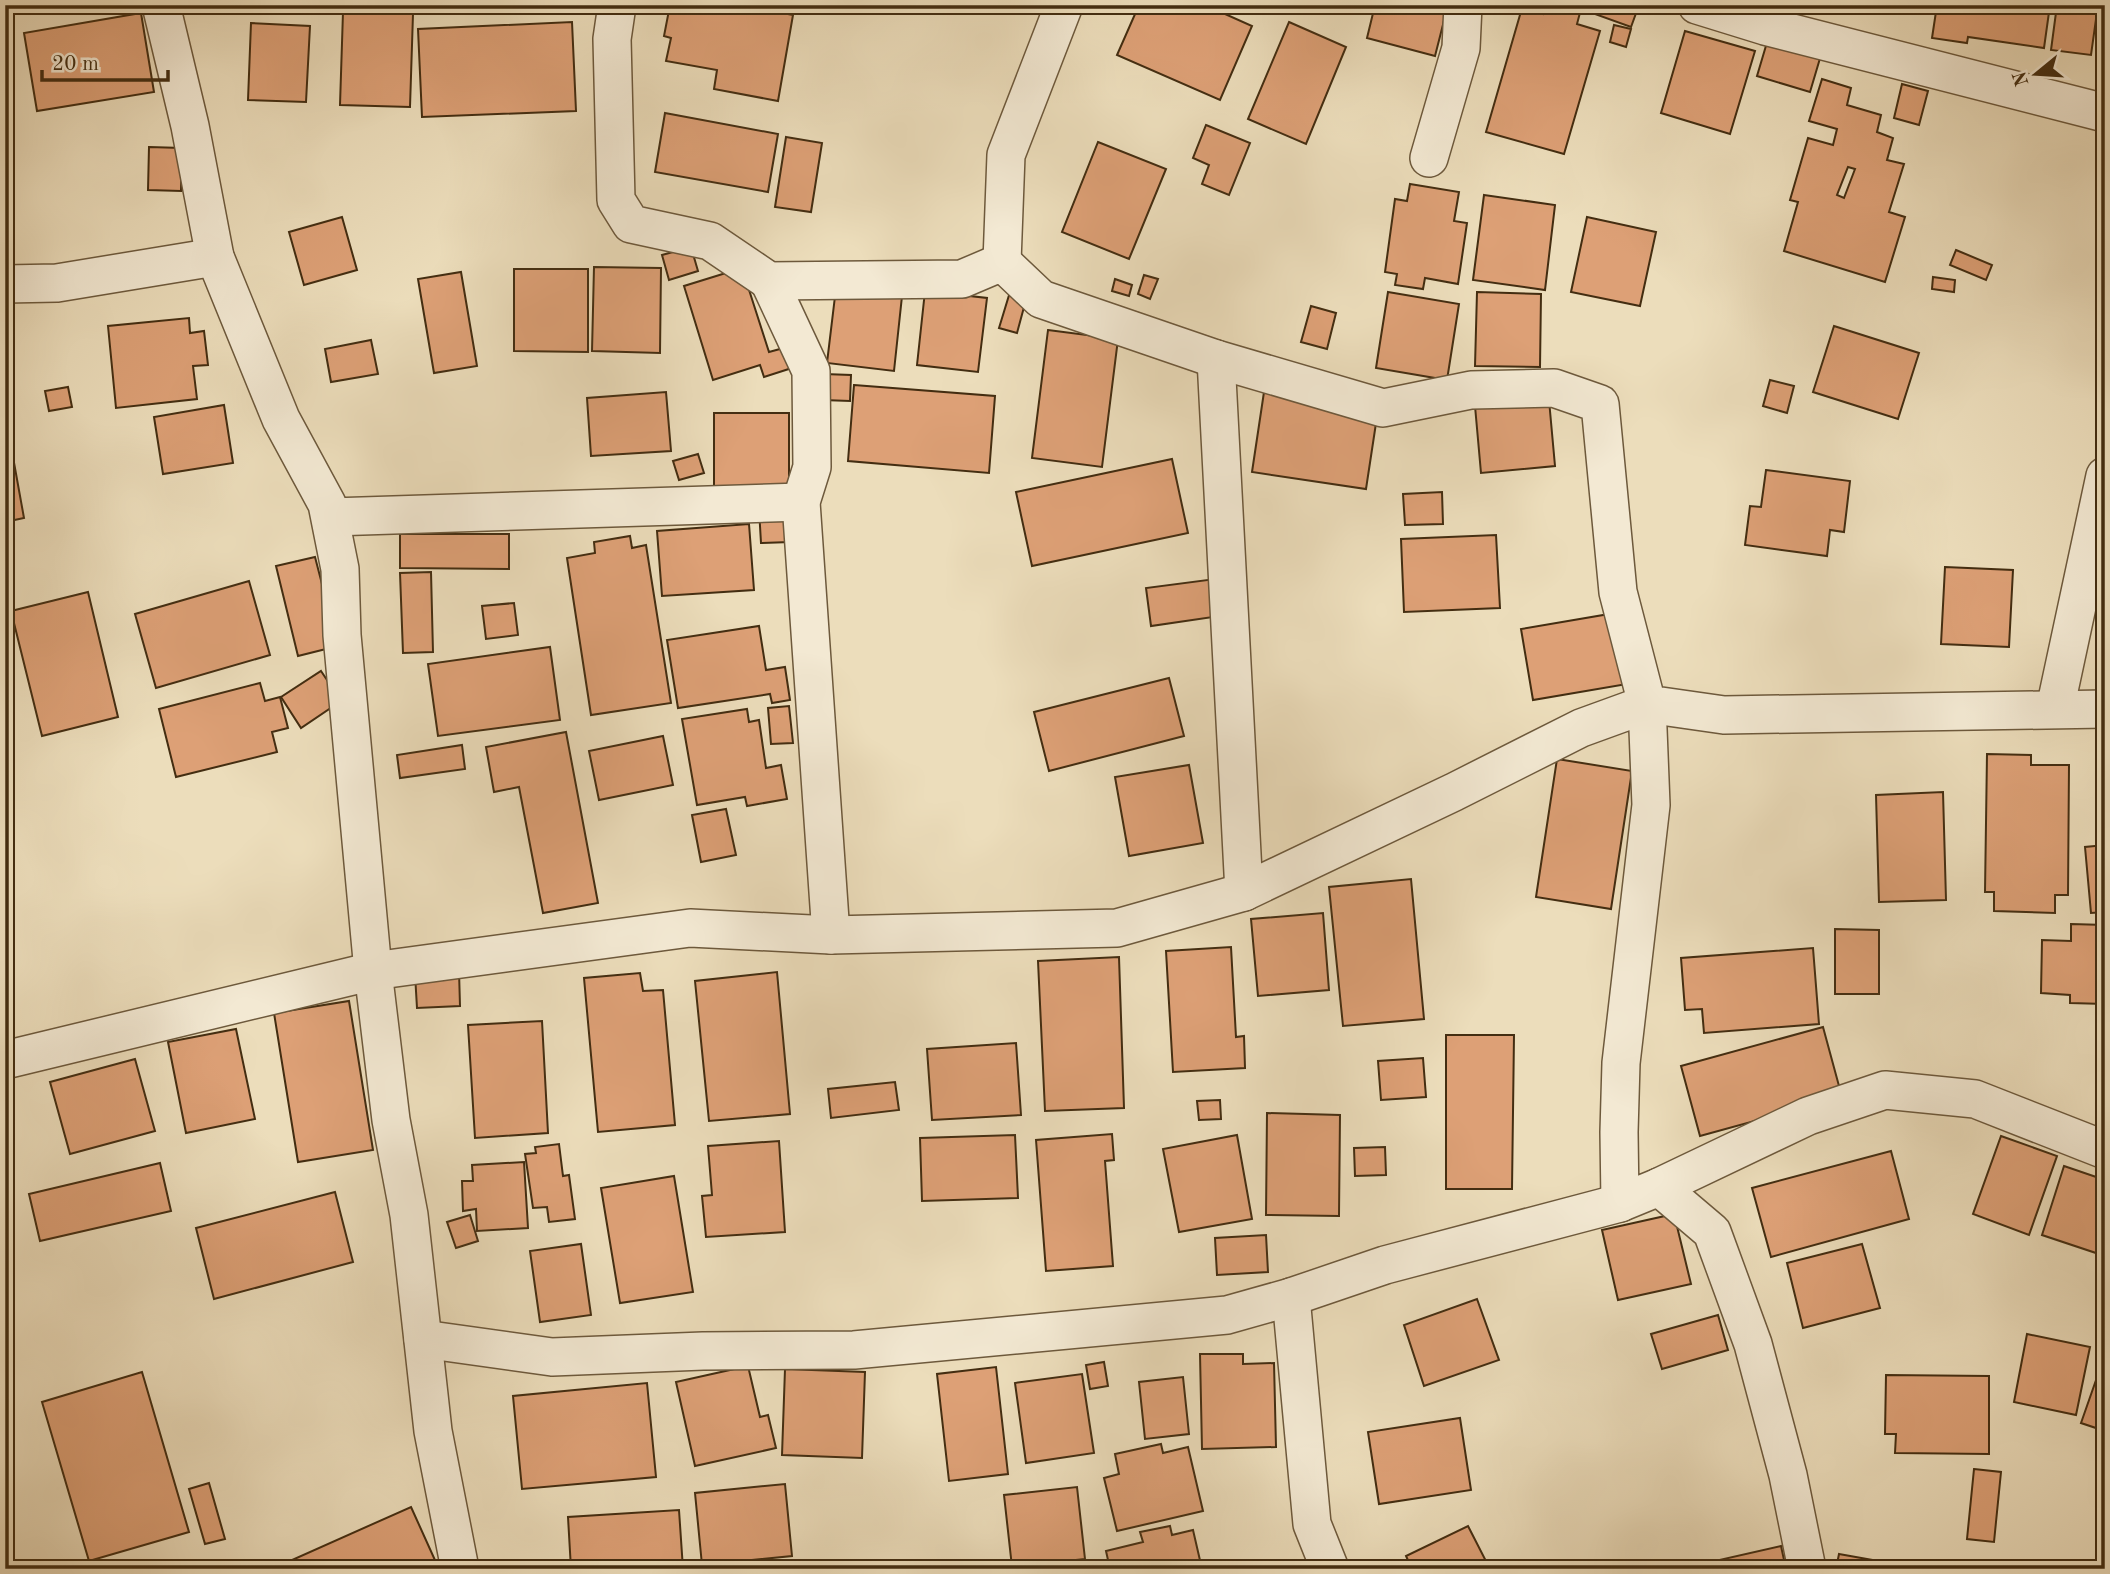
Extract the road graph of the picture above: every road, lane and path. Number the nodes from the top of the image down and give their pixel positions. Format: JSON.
{"nodes":[{"id":1,"x":161,"y":5,"type":"edge"},
{"id":2,"x":617,"y":5,"type":"edge"},
{"id":3,"x":1064,"y":5,"type":"edge"},
{"id":4,"x":1463,"y":5,"type":"edge"},
{"id":5,"x":1696,"y":5,"type":"edge"},
{"id":6,"x":2105,"y":113,"type":"edge"},
{"id":7,"x":1429,"y":158,"type":"dead end"},
{"id":8,"x":215,"y":257,"type":"junction"},
{"id":9,"x":1002,"y":262,"type":"junction"},
{"id":10,"x":769,"y":281,"type":"junction"},
{"id":11,"x":5,"y":284,"type":"edge"},
{"id":12,"x":1216,"y":359,"type":"junction"},
{"id":13,"x":2105,"y":476,"type":"edge"},
{"id":14,"x":801,"y":502,"type":"junction"},
{"id":15,"x":331,"y":517,"type":"junction"},
{"id":16,"x":1647,"y":704,"type":"junction"},
{"id":17,"x":2055,"y":709,"type":"junction"},
{"id":18,"x":2105,"y":709,"type":"edge"},
{"id":19,"x":1244,"y":892,"type":"junction"},
{"id":20,"x":831,"y":935,"type":"junction"},
{"id":21,"x":373,"y":971,"type":"junction"},
{"id":22,"x":5,"y":1060,"type":"edge"},
{"id":23,"x":2105,"y":1150,"type":"edge"},
{"id":24,"x":1659,"y":1187,"type":"junction"},
{"id":25,"x":1620,"y":1203,"type":"junction"},
{"id":26,"x":1291,"y":1297,"type":"junction"},
{"id":27,"x":423,"y":1339,"type":"junction"},
{"id":28,"x":460,"y":1569,"type":"edge"},
{"id":29,"x":1331,"y":1569,"type":"edge"},
{"id":30,"x":1807,"y":1569,"type":"edge"}],
"edges":[{"from":1,"to":8,"type":"street"},
{"from":2,"to":10,"type":"street"},
{"from":3,"to":9,"type":"street"},
{"from":4,"to":7,"type":"street"},
{"from":5,"to":6,"type":"street"},
{"from":8,"to":11,"type":"street"},
{"from":8,"to":15,"type":"street"},
{"from":9,"to":10,"type":"street"},
{"from":9,"to":12,"type":"street"},
{"from":10,"to":14,"type":"street"},
{"from":12,"to":16,"type":"street"},
{"from":12,"to":19,"type":"street"},
{"from":13,"to":17,"type":"street"},
{"from":14,"to":15,"type":"street"},
{"from":14,"to":20,"type":"street"},
{"from":15,"to":21,"type":"street"},
{"from":16,"to":17,"type":"street"},
{"from":16,"to":19,"type":"street"},
{"from":16,"to":25,"type":"street"},
{"from":17,"to":18,"type":"street"},
{"from":19,"to":20,"type":"street"},
{"from":20,"to":21,"type":"street"},
{"from":21,"to":22,"type":"street"},
{"from":21,"to":27,"type":"street"},
{"from":23,"to":24,"type":"street"},
{"from":24,"to":25,"type":"street"},
{"from":24,"to":30,"type":"street"},
{"from":25,"to":26,"type":"street"},
{"from":26,"to":27,"type":"street"},
{"from":26,"to":29,"type":"street"},
{"from":27,"to":28,"type":"street"}]}
